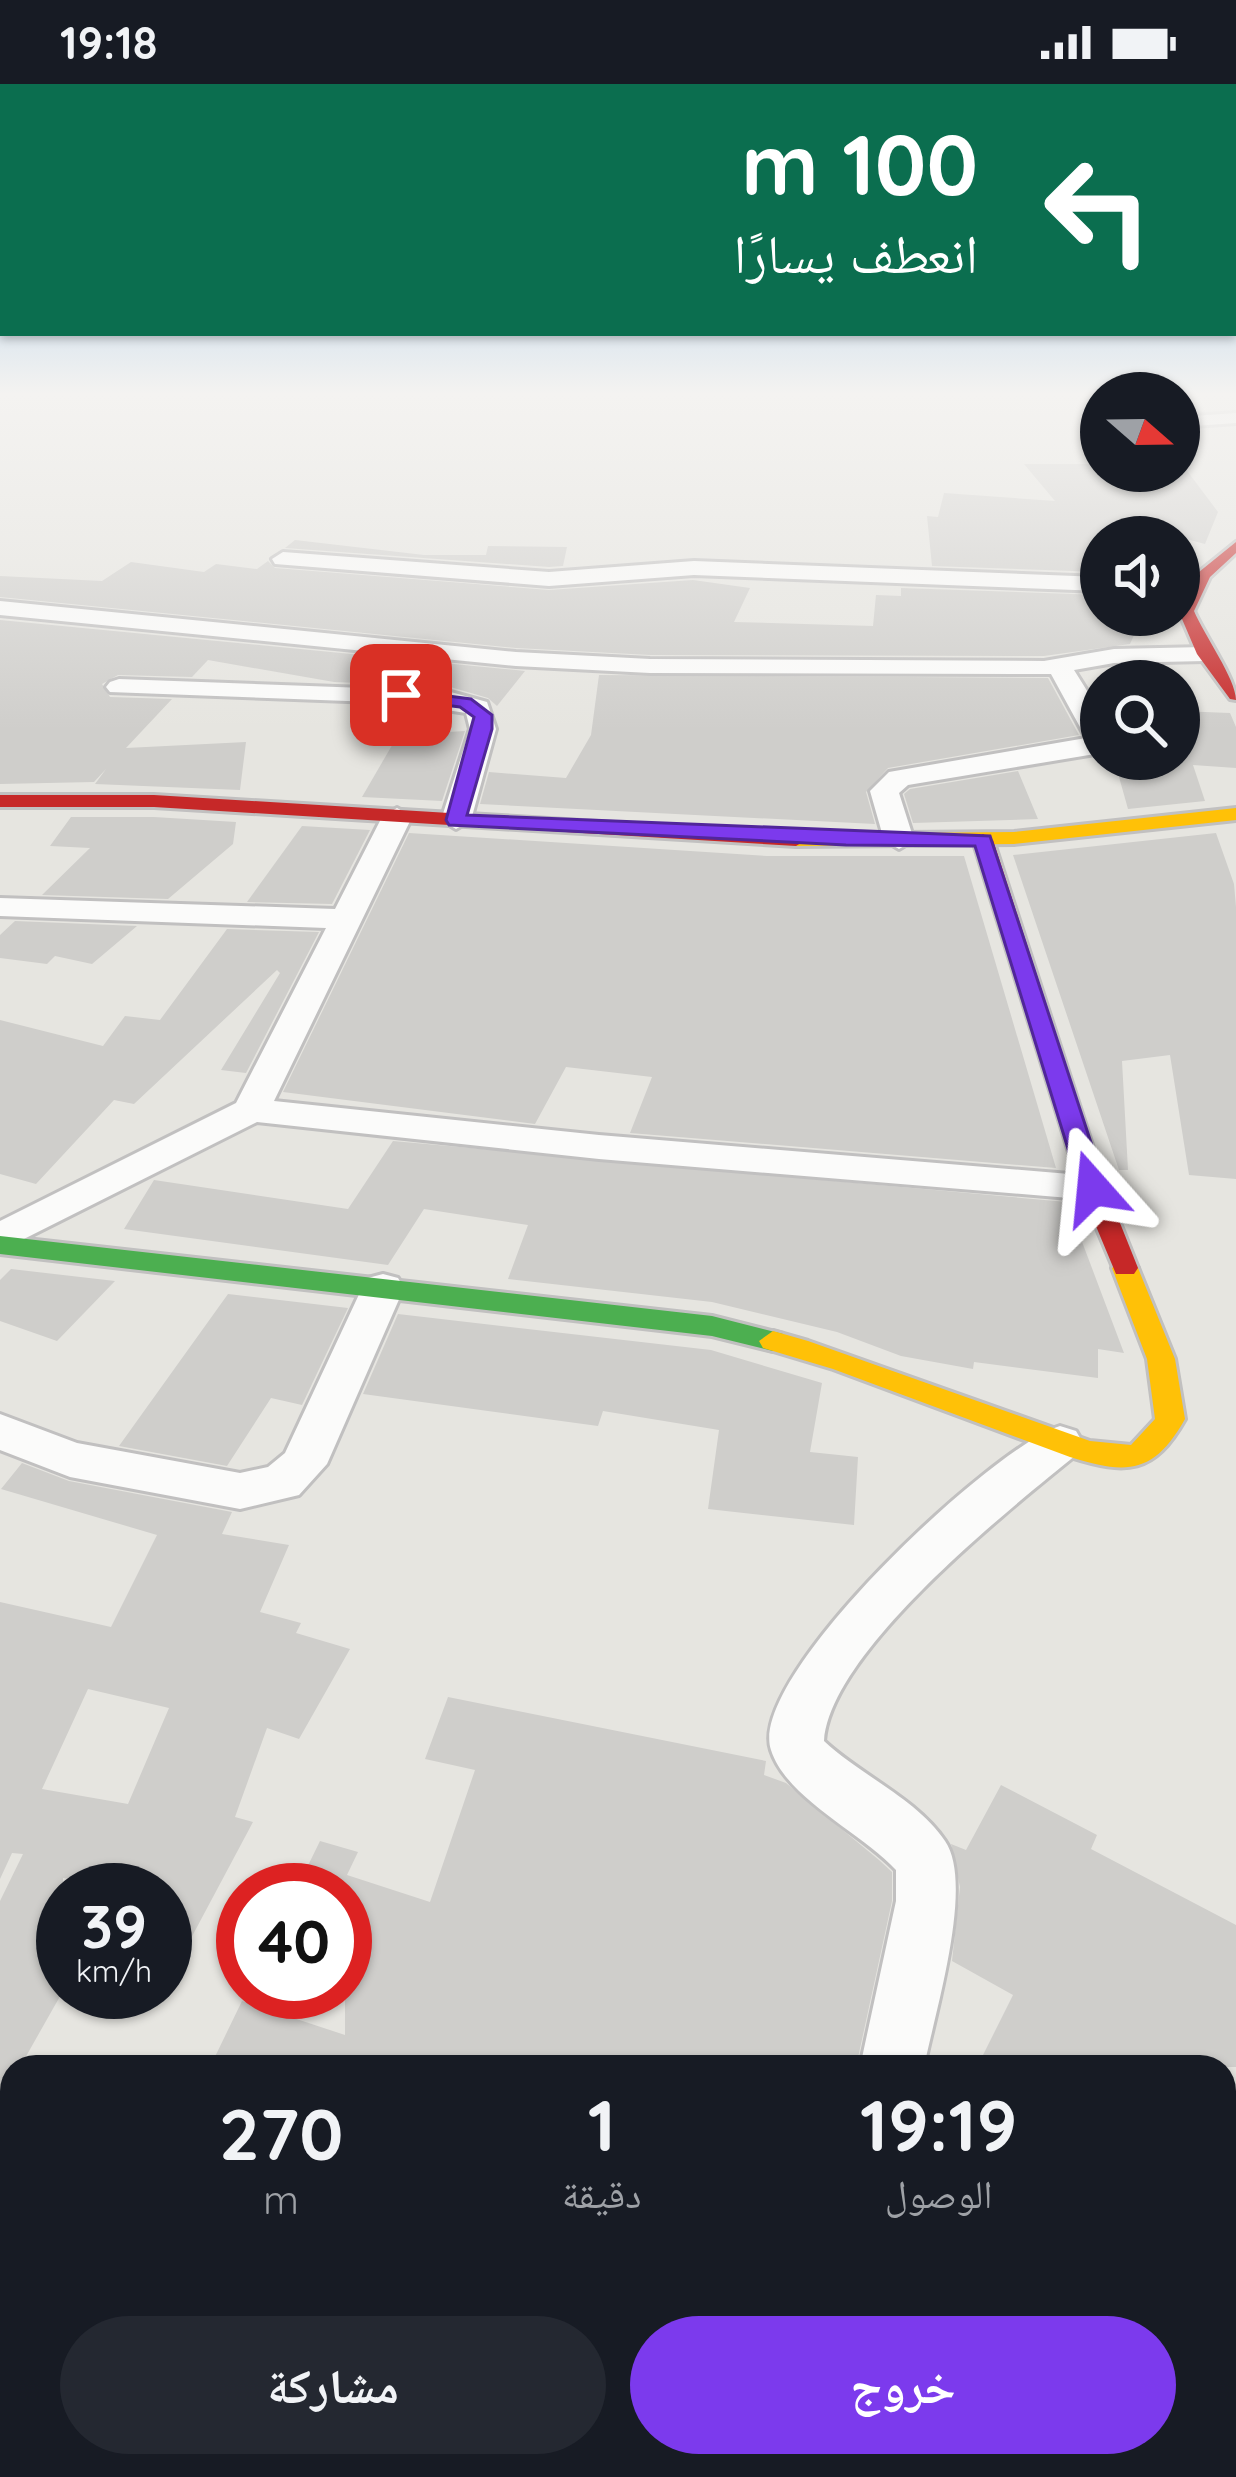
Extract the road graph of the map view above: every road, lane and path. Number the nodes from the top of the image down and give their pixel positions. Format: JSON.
{"nodes":[{"id":1,"x":1236,"y":545,"type":"edge"},
{"id":2,"x":283,"y":560,"type":"dead end"},
{"id":3,"x":1200,"y":577,"type":"edge"},
{"id":4,"x":1080,"y":583,"type":"edge"},
{"id":5,"x":0,"y":608,"type":"edge"},
{"id":6,"x":1197,"y":636,"type":"edge"},
{"id":7,"x":1205,"y":654,"type":"junction"},
{"id":8,"x":1059,"y":666,"type":"junction"},
{"id":9,"x":119,"y":687,"type":"dead end"},
{"id":10,"x":1236,"y":695,"type":"edge"},
{"id":11,"x":0,"y":801,"type":"edge"},
{"id":12,"x":1236,"y":814,"type":"edge"},
{"id":13,"x":397,"y":817,"type":"junction"},
{"id":14,"x":456,"y":820,"type":"junction"},
{"id":15,"x":899,"y":840,"type":"junction"},
{"id":16,"x":983,"y":840,"type":"junction"},
{"id":17,"x":0,"y":907,"type":"edge"},
{"id":18,"x":347,"y":919,"type":"junction"},
{"id":19,"x":251,"y":1110,"type":"junction"},
{"id":20,"x":1093,"y":1188,"type":"junction"},
{"id":21,"x":0,"y":1241,"type":"edge"},
{"id":22,"x":383,"y":1288,"type":"junction"},
{"id":23,"x":0,"y":1432,"type":"edge"},
{"id":24,"x":1060,"y":1443,"type":"junction"},
{"id":25,"x":894,"y":2055,"type":"edge"}],
"edges":[{"from":1,"to":3,"type":"street"},
{"from":2,"to":4,"type":"street"},
{"from":5,"to":8,"type":"street"},
{"from":6,"to":7,"type":"street"},
{"from":7,"to":8,"type":"street"},
{"from":7,"to":10,"type":"street"},
{"from":8,"to":15,"type":"street"},
{"from":9,"to":14,"type":"street"},
{"from":11,"to":13,"type":"street"},
{"from":12,"to":16,"type":"street"},
{"from":13,"to":14,"type":"street"},
{"from":13,"to":18,"type":"street"},
{"from":14,"to":15,"type":"street"},
{"from":15,"to":16,"type":"street"},
{"from":16,"to":20,"type":"street"},
{"from":17,"to":18,"type":"street"},
{"from":18,"to":19,"type":"street"},
{"from":19,"to":20,"type":"street"},
{"from":19,"to":21,"type":"street"},
{"from":20,"to":24,"type":"street"},
{"from":21,"to":22,"type":"street"},
{"from":22,"to":23,"type":"street"},
{"from":22,"to":24,"type":"street"},
{"from":24,"to":25,"type":"street"}]}
